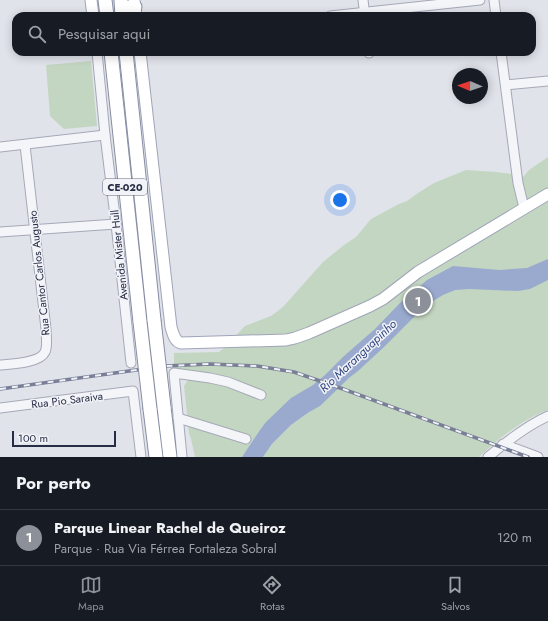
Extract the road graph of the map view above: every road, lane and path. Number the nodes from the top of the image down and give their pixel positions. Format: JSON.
{"nodes":[{"id":1,"x":91,"y":0,"type":"edge"},
{"id":2,"x":105,"y":0,"type":"edge"},
{"id":3,"x":363,"y":0,"type":"edge"},
{"id":4,"x":480,"y":0,"type":"edge"},
{"id":5,"x":494,"y":0,"type":"edge"},
{"id":6,"x":92,"y":12,"type":"edge"},
{"id":7,"x":106,"y":12,"type":"edge"},
{"id":8,"x":365,"y":12,"type":"edge"},
{"id":9,"x":381,"y":12,"type":"edge"},
{"id":10,"x":496,"y":12,"type":"edge"},
{"id":11,"x":97,"y":56,"type":"edge"},
{"id":12,"x":111,"y":56,"type":"edge"},
{"id":13,"x":126,"y":56,"type":"edge"},
{"id":14,"x":140,"y":56,"type":"edge"},
{"id":15,"x":502,"y":56,"type":"edge"},
{"id":16,"x":548,"y":81,"type":"edge"},
{"id":17,"x":506,"y":85,"type":"junction"},
{"id":18,"x":105,"y":135,"type":"junction"},
{"id":19,"x":25,"y":145,"type":"junction"},
{"id":20,"x":0,"y":147,"type":"edge"},
{"id":21,"x":548,"y":194,"type":"edge"},
{"id":22,"x":524,"y":208,"type":"junction"},
{"id":23,"x":116,"y":224,"type":"junction"},
{"id":24,"x":34,"y":229,"type":"junction"},
{"id":25,"x":0,"y":232,"type":"edge"},
{"id":26,"x":131,"y":363,"type":"dead end"},
{"id":27,"x":0,"y":365,"type":"edge"},
{"id":28,"x":261,"y":395,"type":"dead end"},
{"id":29,"x":0,"y":408,"type":"edge"},
{"id":30,"x":548,"y":416,"type":"edge"},
{"id":31,"x":178,"y":418,"type":"junction"},
{"id":32,"x":246,"y":439,"type":"dead end"},
{"id":33,"x":503,"y":444,"type":"junction"},
{"id":34,"x":141,"y":457,"type":"edge"},
{"id":35,"x":156,"y":457,"type":"edge"},
{"id":36,"x":170,"y":457,"type":"edge"},
{"id":37,"x":182,"y":457,"type":"edge"},
{"id":38,"x":488,"y":457,"type":"edge"},
{"id":39,"x":538,"y":457,"type":"edge"}],
"edges":[{"from":1,"to":6,"type":"main road"},
{"from":2,"to":7,"type":"highway"},
{"from":3,"to":8,"type":"street"},
{"from":4,"to":9,"type":"street"},
{"from":5,"to":10,"type":"street"},
{"from":11,"to":18,"type":"street","name":"Avenida Mister Hull"},
{"from":12,"to":35,"type":"highway","name":"Avenida Mister Hull","number":"CE-020","bridge":true},
{"from":13,"to":36,"type":"highway","number":"CE-020","bridge":true},
{"from":14,"to":22,"type":"main road"},
{"from":15,"to":17,"type":"street"},
{"from":16,"to":17,"type":"street"},
{"from":17,"to":22,"type":"street"},
{"from":18,"to":19,"type":"street"},
{"from":18,"to":23,"type":"street","name":"Avenida Mister Hull"},
{"from":19,"to":20,"type":"street"},
{"from":19,"to":24,"type":"street","name":"Rua Cantor Carlos Augusto"},
{"from":21,"to":22,"type":"main road"},
{"from":23,"to":24,"type":"street"},
{"from":23,"to":26,"type":"street","name":"Avenida Mister Hull"},
{"from":24,"to":25,"type":"street"},
{"from":24,"to":27,"type":"street","name":"Rua Cantor Carlos Augusto"},
{"from":28,"to":31,"type":"street"},
{"from":29,"to":34,"type":"street","name":"Rua Pio Saraiva"},
{"from":30,"to":33,"type":"street"},
{"from":31,"to":32,"type":"street"},
{"from":31,"to":37,"type":"street"},
{"from":33,"to":38,"type":"street"},
{"from":33,"to":39,"type":"street"}]}
